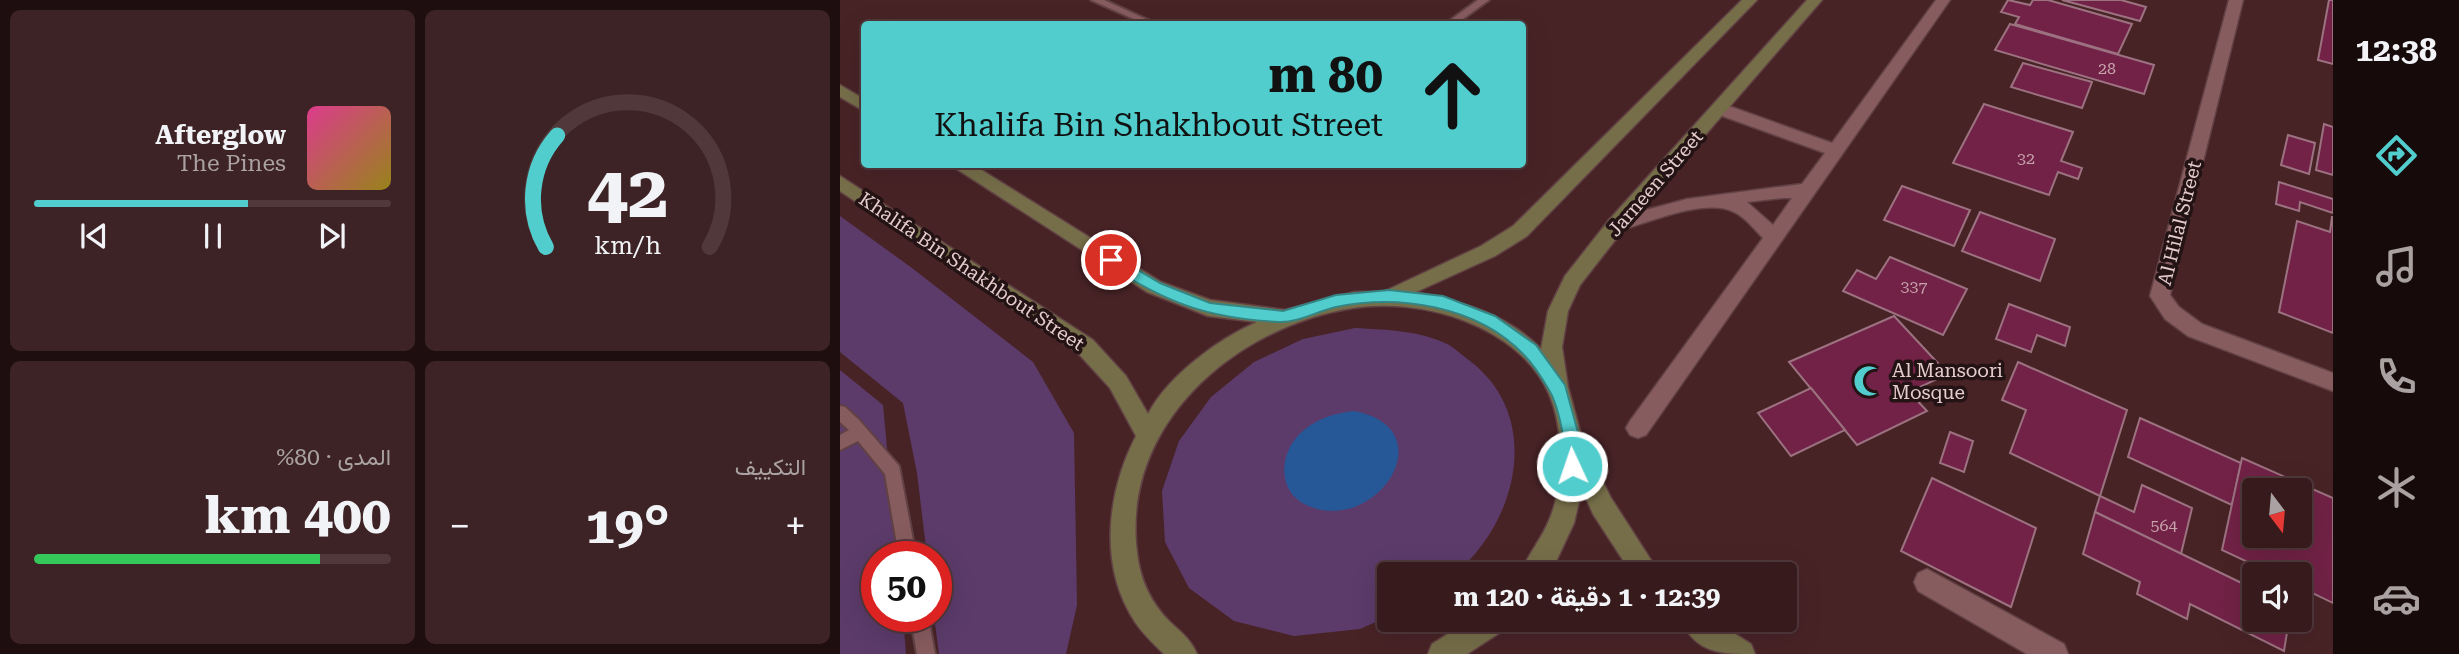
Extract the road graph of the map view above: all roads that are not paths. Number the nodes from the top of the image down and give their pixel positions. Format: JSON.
{"nodes":[{"id":1,"x":1096,"y":0,"type":"edge"},
{"id":2,"x":1484,"y":0,"type":"edge"},
{"id":3,"x":1750,"y":0,"type":"edge"},
{"id":4,"x":1815,"y":0,"type":"edge"},
{"id":5,"x":1943,"y":0,"type":"edge"},
{"id":6,"x":2236,"y":0,"type":"edge"},
{"id":7,"x":1145,"y":21,"type":"edge"},
{"id":8,"x":1454,"y":21,"type":"edge"},
{"id":9,"x":840,"y":90,"type":"edge"},
{"id":10,"x":861,"y":104,"type":"edge"},
{"id":11,"x":1720,"y":109,"type":"junction"},
{"id":12,"x":1835,"y":150,"type":"junction"},
{"id":13,"x":964,"y":168,"type":"edge"},
{"id":14,"x":840,"y":181,"type":"edge"},
{"id":15,"x":1807,"y":190,"type":"junction"},
{"id":16,"x":1718,"y":199,"type":"junction"},
{"id":17,"x":1616,"y":225,"type":"junction"},
{"id":18,"x":1774,"y":237,"type":"junction"},
{"id":19,"x":1389,"y":296,"type":"junction"},
{"id":20,"x":1283,"y":317,"type":"junction"},
{"id":21,"x":2333,"y":382,"type":"edge"},
{"id":22,"x":1559,"y":390,"type":"junction"},
{"id":23,"x":840,"y":412,"type":"edge"},
{"id":24,"x":1638,"y":428,"type":"dead end"},
{"id":25,"x":860,"y":432,"type":"junction"},
{"id":26,"x":1147,"y":433,"type":"junction"},
{"id":27,"x":840,"y":443,"type":"edge"},
{"id":28,"x":1574,"y":447,"type":"junction"},
{"id":29,"x":905,"y":541,"type":"edge"},
{"id":30,"x":1542,"y":562,"type":"edge"},
{"id":31,"x":1639,"y":562,"type":"edge"},
{"id":32,"x":1927,"y":582,"type":"dead end"},
{"id":33,"x":922,"y":632,"type":"edge"},
{"id":34,"x":1476,"y":632,"type":"edge"},
{"id":35,"x":1707,"y":632,"type":"edge"},
{"id":36,"x":926,"y":654,"type":"edge"},
{"id":37,"x":1183,"y":654,"type":"edge"},
{"id":38,"x":1442,"y":654,"type":"edge"},
{"id":39,"x":1741,"y":654,"type":"edge"},
{"id":40,"x":2054,"y":654,"type":"edge"}],
"edges":[{"from":1,"to":7,"type":"lane"},
{"from":2,"to":8,"type":"lane"},
{"from":3,"to":19,"type":"main road"},
{"from":4,"to":11,"type":"main road","name":"Jarneen Street"},
{"from":5,"to":12,"type":"street"},
{"from":6,"to":21,"type":"street","name":"Al Hilal Street"},
{"from":9,"to":10,"type":"main road"},
{"from":11,"to":12,"type":"street"},
{"from":11,"to":17,"type":"main road","name":"Jarneen Street"},
{"from":12,"to":15,"type":"street"},
{"from":13,"to":20,"type":"main road"},
{"from":14,"to":26,"type":"main road","name":"Khalifa Bin Shakhbout Street"},
{"from":15,"to":16,"type":"street"},
{"from":15,"to":18,"type":"street"},
{"from":16,"to":17,"type":"street"},
{"from":16,"to":18,"type":"street"},
{"from":17,"to":22,"type":"main road","name":"Jarneen Street"},
{"from":18,"to":24,"type":"street"},
{"from":19,"to":20,"type":"main road"},
{"from":19,"to":22,"type":"main road"},
{"from":20,"to":26,"type":"main road"},
{"from":22,"to":28,"type":"main road","name":"Jarneen Street"},
{"from":23,"to":25,"type":"lane"},
{"from":25,"to":27,"type":"lane"},
{"from":25,"to":29,"type":"lane"},
{"from":26,"to":37,"type":"main road"},
{"from":28,"to":30,"type":"main road"},
{"from":28,"to":31,"type":"main road"},
{"from":32,"to":40,"type":"street"},
{"from":33,"to":36,"type":"lane"},
{"from":34,"to":38,"type":"main road"},
{"from":35,"to":39,"type":"main road"}]}
